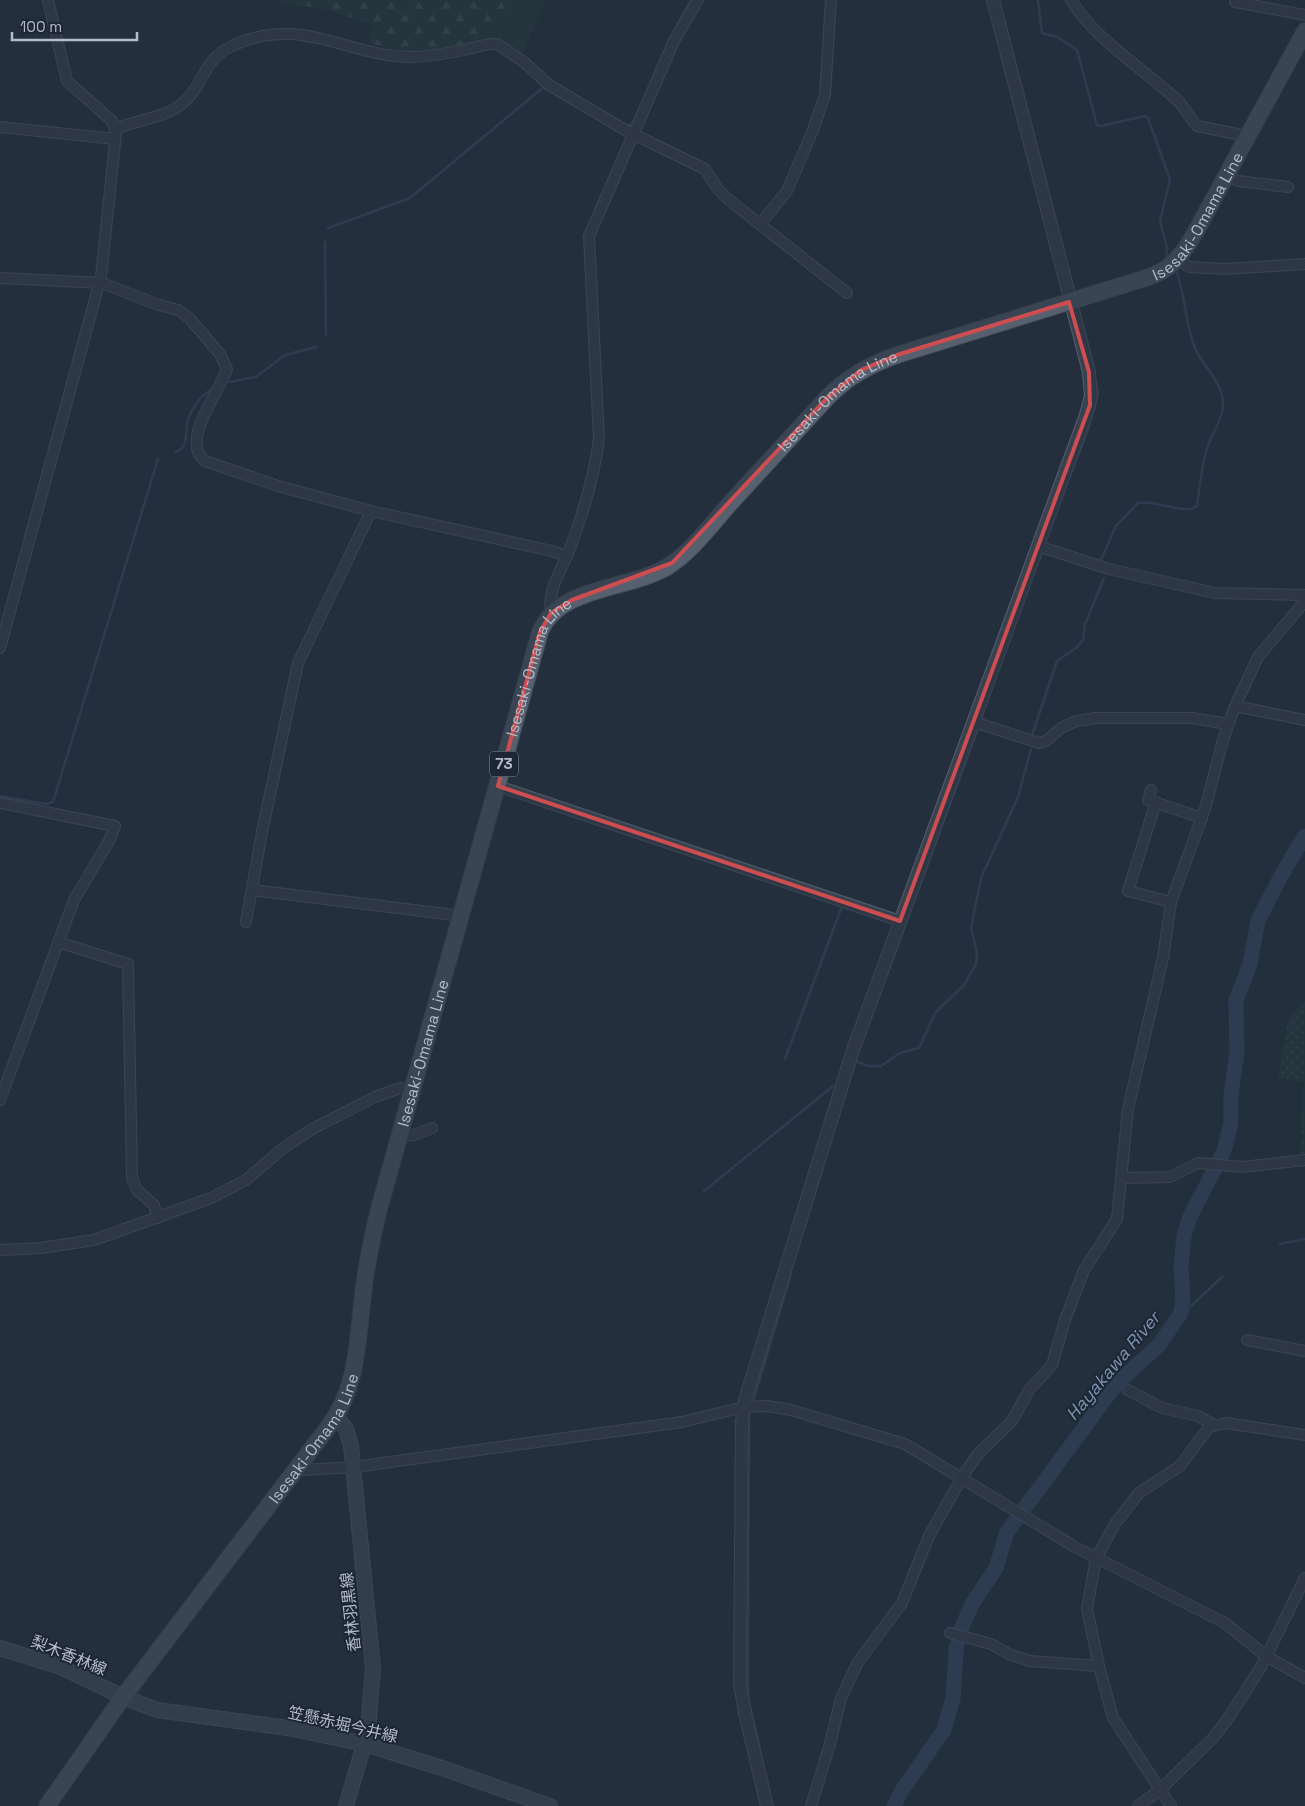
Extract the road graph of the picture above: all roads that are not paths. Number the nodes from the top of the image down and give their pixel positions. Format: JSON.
{"nodes":[{"id":1,"x":48,"y":0,"type":"edge"},
{"id":2,"x":698,"y":0,"type":"edge"},
{"id":3,"x":831,"y":0,"type":"edge"},
{"id":4,"x":993,"y":0,"type":"edge"},
{"id":5,"x":1071,"y":0,"type":"edge"},
{"id":6,"x":1235,"y":2,"type":"dead end"},
{"id":7,"x":1305,"y":15,"type":"edge"},
{"id":8,"x":1305,"y":31,"type":"edge"},
{"id":9,"x":0,"y":127,"type":"edge"},
{"id":10,"x":116,"y":134,"type":"junction"},
{"id":11,"x":634,"y":134,"type":"junction"},
{"id":12,"x":1247,"y":136,"type":"junction"},
{"id":13,"x":1226,"y":175,"type":"junction"},
{"id":14,"x":1288,"y":187,"type":"dead end"},
{"id":15,"x":761,"y":223,"type":"junction"},
{"id":16,"x":1178,"y":259,"type":"junction"},
{"id":17,"x":1305,"y":264,"type":"edge"},
{"id":18,"x":0,"y":278,"type":"edge"},
{"id":19,"x":99,"y":283,"type":"junction"},
{"id":20,"x":847,"y":292,"type":"dead end"},
{"id":21,"x":1069,"y":302,"type":"junction"},
{"id":22,"x":371,"y":511,"type":"junction"},
{"id":23,"x":1038,"y":546,"type":"junction"},
{"id":24,"x":567,"y":556,"type":"junction"},
{"id":25,"x":1305,"y":595,"type":"edge"},
{"id":26,"x":1305,"y":601,"type":"edge"},
{"id":27,"x":551,"y":613,"type":"junction"},
{"id":28,"x":0,"y":648,"type":"edge"},
{"id":29,"x":1235,"y":706,"type":"junction"},
{"id":30,"x":1305,"y":720,"type":"edge"},
{"id":31,"x":974,"y":722,"type":"junction"},
{"id":32,"x":1228,"y":724,"type":"junction"},
{"id":33,"x":498,"y":786,"type":"junction"},
{"id":34,"x":1151,"y":790,"type":"dead end"},
{"id":35,"x":1156,"y":802,"type":"junction"},
{"id":36,"x":0,"y":803,"type":"edge"},
{"id":37,"x":1202,"y":818,"type":"junction"},
{"id":38,"x":253,"y":890,"type":"junction"},
{"id":39,"x":1172,"y":902,"type":"junction"},
{"id":40,"x":462,"y":916,"type":"junction"},
{"id":41,"x":900,"y":920,"type":"junction"},
{"id":42,"x":246,"y":922,"type":"dead end"},
{"id":43,"x":58,"y":942,"type":"junction"},
{"id":44,"x":414,"y":1089,"type":"junction"},
{"id":45,"x":0,"y":1100,"type":"edge"},
{"id":46,"x":432,"y":1128,"type":"dead end"},
{"id":47,"x":400,"y":1136,"type":"junction"},
{"id":48,"x":1305,"y":1160,"type":"edge"},
{"id":49,"x":1122,"y":1178,"type":"junction"},
{"id":50,"x":158,"y":1218,"type":"junction"},
{"id":51,"x":0,"y":1250,"type":"edge"},
{"id":52,"x":1247,"y":1340,"type":"dead end"},
{"id":53,"x":1305,"y":1351,"type":"edge"},
{"id":54,"x":1128,"y":1390,"type":"dead end"},
{"id":55,"x":744,"y":1407,"type":"junction"},
{"id":56,"x":336,"y":1416,"type":"junction"},
{"id":57,"x":1214,"y":1425,"type":"junction"},
{"id":58,"x":1305,"y":1435,"type":"edge"},
{"id":59,"x":296,"y":1467,"type":"junction"},
{"id":60,"x":354,"y":1467,"type":"junction"},
{"id":61,"x":962,"y":1478,"type":"junction"},
{"id":62,"x":1096,"y":1558,"type":"junction"},
{"id":63,"x":1305,"y":1578,"type":"edge"},
{"id":64,"x":950,"y":1633,"type":"dead end"},
{"id":65,"x":0,"y":1648,"type":"edge"},
{"id":66,"x":1266,"y":1656,"type":"junction"},
{"id":67,"x":1099,"y":1666,"type":"junction"},
{"id":68,"x":1305,"y":1678,"type":"edge"},
{"id":69,"x":123,"y":1697,"type":"junction"},
{"id":70,"x":365,"y":1744,"type":"junction"},
{"id":71,"x":1161,"y":1789,"type":"junction"},
{"id":72,"x":47,"y":1806,"type":"edge"},
{"id":73,"x":346,"y":1806,"type":"edge"},
{"id":74,"x":550,"y":1806,"type":"edge"},
{"id":75,"x":767,"y":1806,"type":"edge"},
{"id":76,"x":811,"y":1806,"type":"edge"},
{"id":77,"x":1138,"y":1806,"type":"edge"},
{"id":78,"x":1171,"y":1806,"type":"edge"}],
"edges":[{"from":1,"to":10,"type":"street"},
{"from":2,"to":11,"type":"street"},
{"from":3,"to":15,"type":"street"},
{"from":4,"to":21,"type":"street"},
{"from":5,"to":12,"type":"street"},
{"from":6,"to":7,"type":"street"},
{"from":8,"to":12,"type":"main road","name":"Isesaki-Omama Line"},
{"from":9,"to":10,"type":"street"},
{"from":10,"to":11,"type":"street"},
{"from":10,"to":19,"type":"street"},
{"from":11,"to":15,"type":"street"},
{"from":11,"to":24,"type":"street"},
{"from":12,"to":13,"type":"main road","name":"Isesaki-Omama Line"},
{"from":13,"to":14,"type":"street"},
{"from":13,"to":16,"type":"main road","name":"Isesaki-Omama Line"},
{"from":15,"to":20,"type":"street"},
{"from":16,"to":17,"type":"street"},
{"from":16,"to":21,"type":"main road","name":"Isesaki-Omama Line"},
{"from":18,"to":19,"type":"street"},
{"from":19,"to":22,"type":"street"},
{"from":19,"to":28,"type":"street"},
{"from":21,"to":23,"type":"street"},
{"from":21,"to":27,"type":"main road","name":"Isesaki-Omama Line"},
{"from":22,"to":24,"type":"street"},
{"from":22,"to":38,"type":"street"},
{"from":23,"to":25,"type":"street"},
{"from":23,"to":31,"type":"street"},
{"from":24,"to":27,"type":"street"},
{"from":26,"to":29,"type":"street"},
{"from":27,"to":33,"type":"main road","name":"Isesaki-Omama Line","number":"73"},
{"from":29,"to":30,"type":"street"},
{"from":29,"to":32,"type":"street"},
{"from":31,"to":32,"type":"street"},
{"from":31,"to":41,"type":"street"},
{"from":32,"to":37,"type":"street"},
{"from":33,"to":40,"type":"main road","name":"Isesaki-Omama Line","number":"73"},
{"from":33,"to":41,"type":"street"},
{"from":34,"to":35,"type":"street"},
{"from":35,"to":37,"type":"street"},
{"from":35,"to":39,"type":"street"},
{"from":36,"to":43,"type":"street"},
{"from":37,"to":39,"type":"street"},
{"from":38,"to":40,"type":"street"},
{"from":38,"to":42,"type":"street"},
{"from":39,"to":49,"type":"street"},
{"from":40,"to":44,"type":"main road","name":"Isesaki-Omama Line","number":"73"},
{"from":41,"to":55,"type":"street"},
{"from":43,"to":45,"type":"street"},
{"from":43,"to":50,"type":"street"},
{"from":44,"to":47,"type":"main road","name":"Isesaki-Omama Line","number":"73"},
{"from":44,"to":50,"type":"street"},
{"from":46,"to":47,"type":"street"},
{"from":47,"to":56,"type":"main road","name":"Isesaki-Omama Line","number":"73"},
{"from":48,"to":49,"type":"street"},
{"from":49,"to":61,"type":"street"},
{"from":50,"to":51,"type":"street"},
{"from":52,"to":53,"type":"street"},
{"from":54,"to":57,"type":"street"},
{"from":55,"to":60,"type":"street"},
{"from":55,"to":61,"type":"street"},
{"from":55,"to":75,"type":"street"},
{"from":56,"to":59,"type":"main road","name":"Isesaki-Omama Line","number":"73"},
{"from":56,"to":60,"type":"main road","name":"香林羽黒線"},
{"from":57,"to":58,"type":"street"},
{"from":57,"to":62,"type":"street"},
{"from":59,"to":60,"type":"street"},
{"from":59,"to":69,"type":"main road","name":"Isesaki-Omama Line","number":"73"},
{"from":60,"to":70,"type":"main road","name":"香林羽黒線"},
{"from":61,"to":62,"type":"street"},
{"from":61,"to":76,"type":"street"},
{"from":62,"to":66,"type":"street"},
{"from":62,"to":67,"type":"street"},
{"from":63,"to":66,"type":"street"},
{"from":64,"to":67,"type":"street"},
{"from":65,"to":69,"type":"main road","name":"梨木香林線"},
{"from":66,"to":68,"type":"street"},
{"from":66,"to":71,"type":"street"},
{"from":67,"to":71,"type":"street"},
{"from":69,"to":70,"type":"main road","name":"笠懸赤堀今井線"},
{"from":69,"to":72,"type":"main road","name":"Isesaki-Omama Line","number":"73"},
{"from":70,"to":73,"type":"main road","name":"香林羽黒線"},
{"from":70,"to":74,"type":"main road","name":"笠懸赤堀今井線"},
{"from":71,"to":77,"type":"street"},
{"from":71,"to":78,"type":"street"}]}
